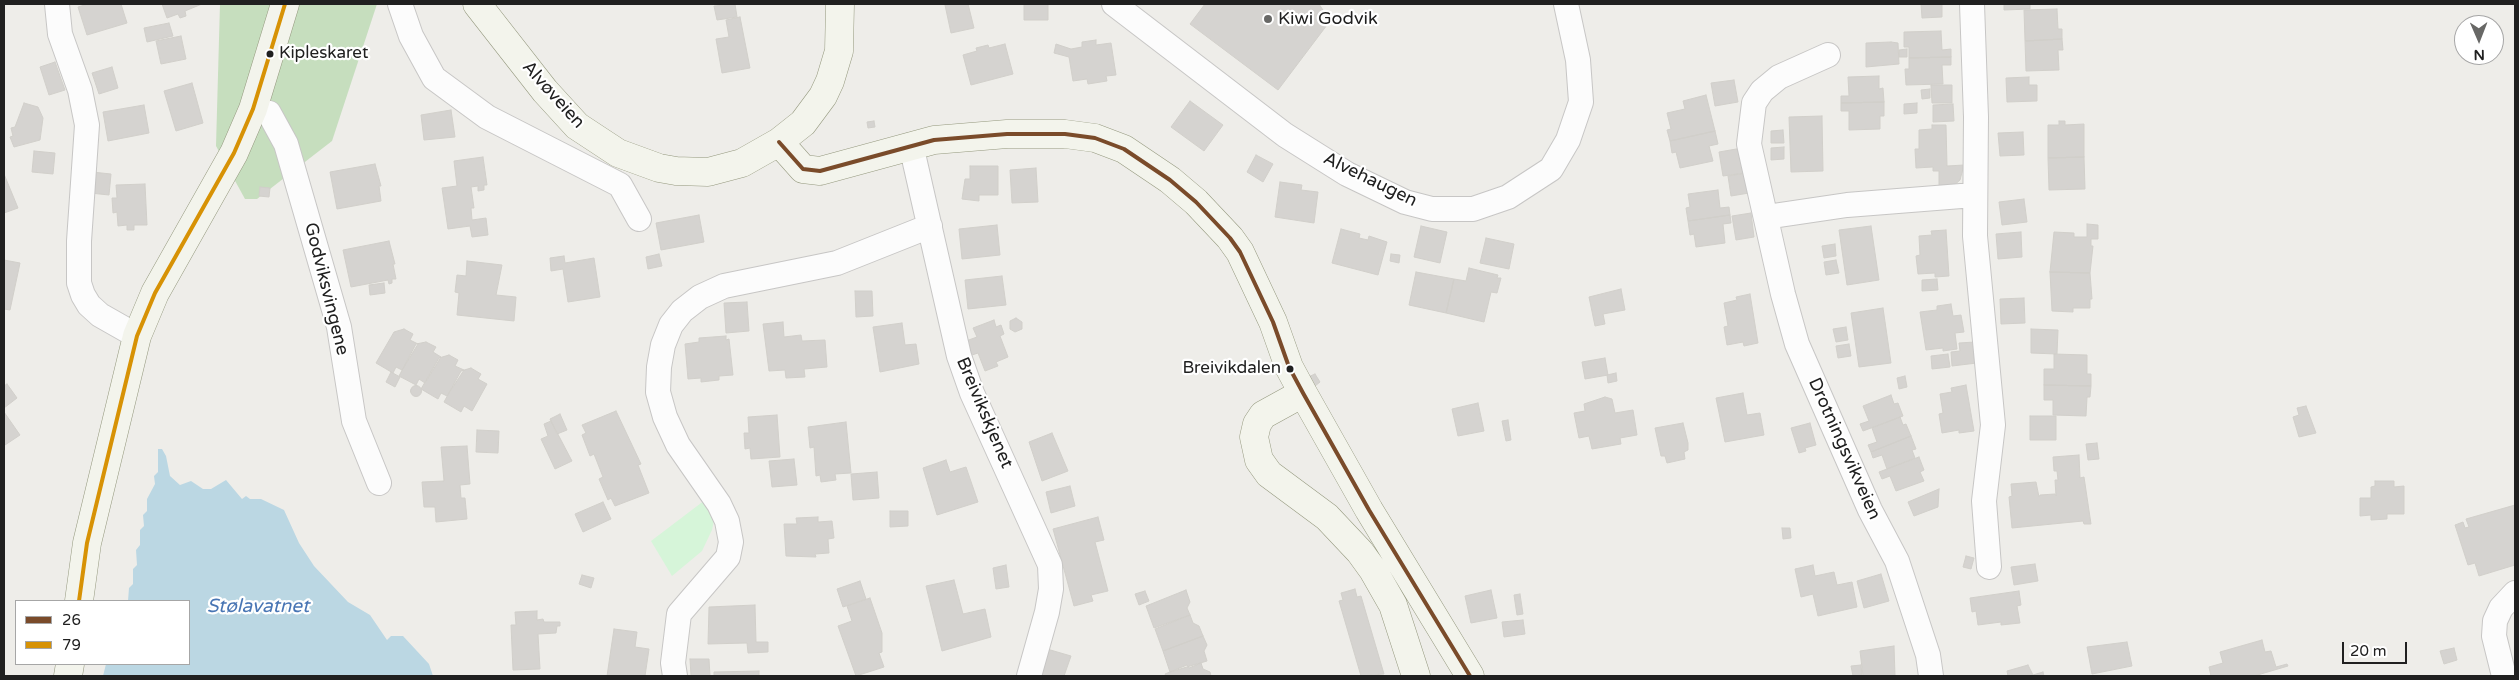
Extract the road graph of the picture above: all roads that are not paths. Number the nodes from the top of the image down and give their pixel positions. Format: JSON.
{"nodes":[{"id":1,"x":57,"y":4,"type":"edge"},
{"id":2,"x":285,"y":4,"type":"edge"},
{"id":3,"x":400,"y":4,"type":"edge"},
{"id":4,"x":477,"y":4,"type":"edge"},
{"id":5,"x":840,"y":4,"type":"edge"},
{"id":6,"x":1114,"y":4,"type":"edge"},
{"id":7,"x":1566,"y":4,"type":"edge"},
{"id":8,"x":1972,"y":4,"type":"edge"},
{"id":9,"x":1828,"y":55,"type":"dead end"},
{"id":10,"x":253,"y":108,"type":"junction"},
{"id":11,"x":779,"y":142,"type":"junction"},
{"id":12,"x":911,"y":145,"type":"junction"},
{"id":13,"x":1974,"y":195,"type":"junction"},
{"id":14,"x":1766,"y":217,"type":"junction"},
{"id":15,"x":639,"y":219,"type":"dead end"},
{"id":16,"x":930,"y":226,"type":"junction"},
{"id":17,"x":136,"y":336,"type":"junction"},
{"id":18,"x":1303,"y":394,"type":"junction"},
{"id":19,"x":379,"y":484,"type":"dead end"},
{"id":20,"x":1988,"y":567,"type":"dead end"},
{"id":21,"x":2515,"y":593,"type":"edge"},
{"id":22,"x":79,"y":600,"type":"edge"},
{"id":23,"x":675,"y":676,"type":"edge"},
{"id":24,"x":1029,"y":676,"type":"edge"},
{"id":25,"x":1416,"y":676,"type":"edge"},
{"id":26,"x":1470,"y":676,"type":"edge"},
{"id":27,"x":1930,"y":676,"type":"edge"},
{"id":28,"x":2504,"y":676,"type":"edge"}],
"edges":[{"from":1,"to":17,"type":"street"},
{"from":2,"to":10,"type":"main road"},
{"from":3,"to":15,"type":"street","name":"Alvøveien"},
{"from":4,"to":11,"type":"main road","name":"Alvøveien"},
{"from":5,"to":11,"type":"main road","name":"Alvøveien"},
{"from":6,"to":7,"type":"street","name":"Alvehaugen"},
{"from":8,"to":13,"type":"street"},
{"from":9,"to":14,"type":"street","name":"Drotningsvikveien"},
{"from":10,"to":17,"type":"main road"},
{"from":10,"to":19,"type":"street","name":"Godviksvingene"},
{"from":11,"to":12,"type":"main road"},
{"from":12,"to":16,"type":"street","name":"Breivikskjenet"},
{"from":12,"to":18,"type":"main road"},
{"from":13,"to":14,"type":"street"},
{"from":13,"to":20,"type":"street"},
{"from":14,"to":27,"type":"street","name":"Drotningsvikveien"},
{"from":16,"to":23,"type":"street"},
{"from":16,"to":24,"type":"street","name":"Breivikskjenet"},
{"from":17,"to":22,"type":"main road"},
{"from":18,"to":25,"type":"main road"},
{"from":18,"to":26,"type":"main road"},
{"from":21,"to":28,"type":"street"}]}
